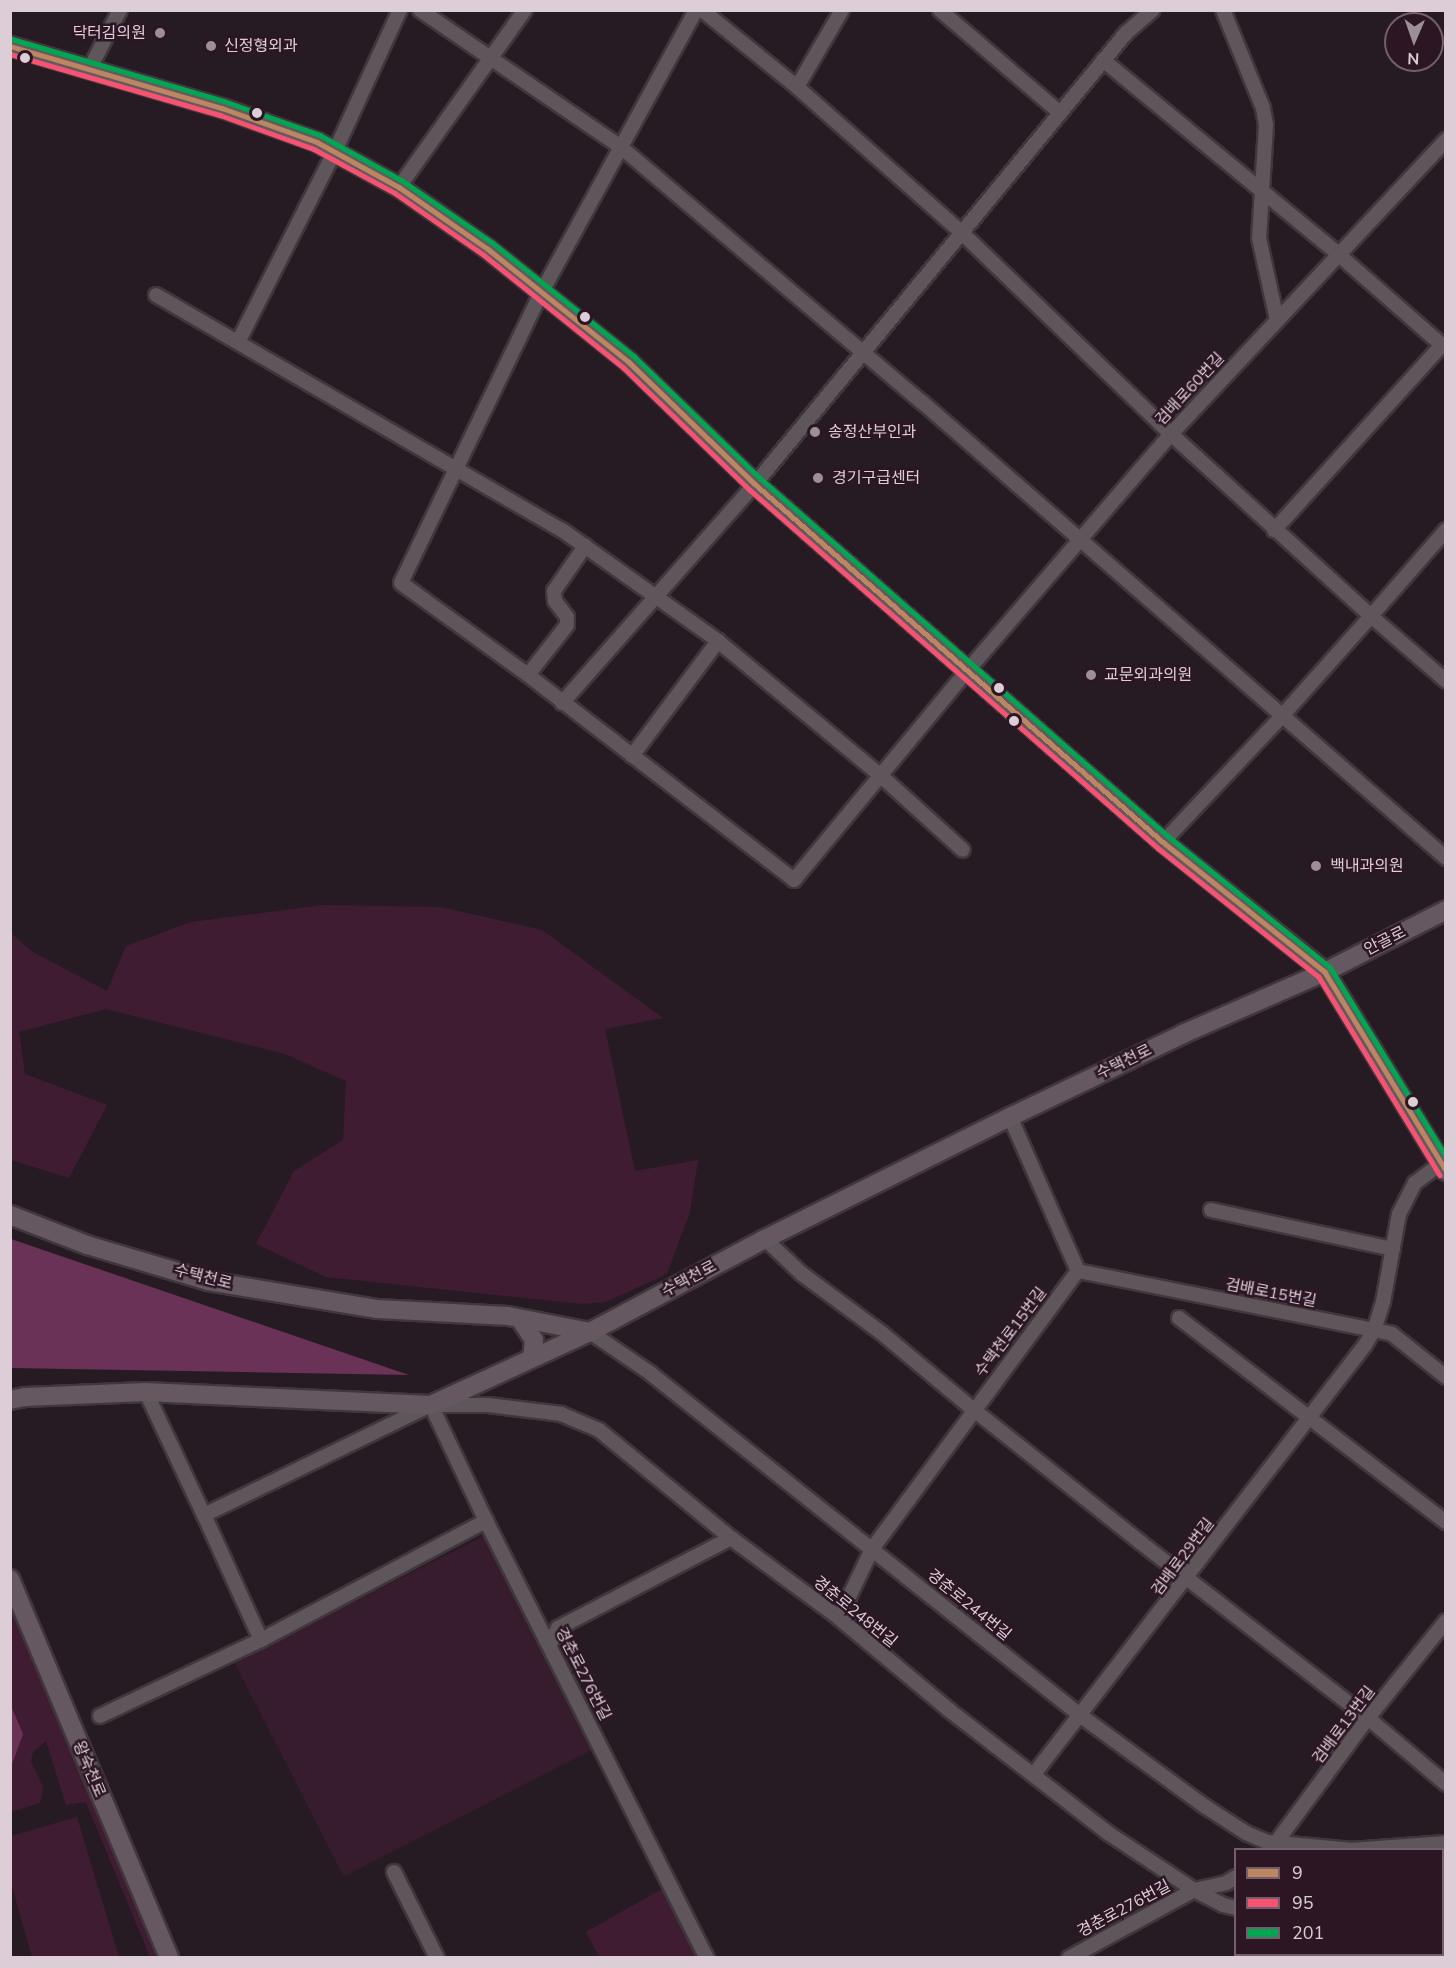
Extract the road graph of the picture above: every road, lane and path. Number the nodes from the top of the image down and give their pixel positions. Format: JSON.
{"nodes":[{"id":1,"x":120,"y":10,"type":"edge"},
{"id":2,"x":400,"y":10,"type":"edge"},
{"id":3,"x":420,"y":10,"type":"edge"},
{"id":4,"x":525,"y":10,"type":"edge"},
{"id":5,"x":696,"y":10,"type":"edge"},
{"id":6,"x":702,"y":10,"type":"edge"},
{"id":7,"x":842,"y":10,"type":"edge"},
{"id":8,"x":940,"y":10,"type":"edge"},
{"id":9,"x":1152,"y":10,"type":"edge"},
{"id":10,"x":1223,"y":10,"type":"edge"},
{"id":11,"x":10,"y":46,"type":"edge"},
{"id":12,"x":491,"y":59,"type":"junction"},
{"id":13,"x":1102,"y":60,"type":"junction"},
{"id":14,"x":90,"y":68,"type":"junction"},
{"id":15,"x":797,"y":87,"type":"junction"},
{"id":16,"x":1059,"y":112,"type":"junction"},
{"id":17,"x":1444,"y":143,"type":"edge"},
{"id":18,"x":622,"y":148,"type":"junction"},
{"id":19,"x":335,"y":152,"type":"junction"},
{"id":20,"x":399,"y":187,"type":"junction"},
{"id":21,"x":1262,"y":191,"type":"junction"},
{"id":22,"x":961,"y":232,"type":"junction"},
{"id":23,"x":1338,"y":254,"type":"junction"},
{"id":24,"x":542,"y":291,"type":"junction"},
{"id":25,"x":156,"y":295,"type":"dead end"},
{"id":26,"x":1277,"y":320,"type":"junction"},
{"id":27,"x":238,"y":342,"type":"junction"},
{"id":28,"x":1444,"y":345,"type":"edge"},
{"id":29,"x":863,"y":352,"type":"junction"},
{"id":30,"x":1171,"y":434,"type":"junction"},
{"id":31,"x":457,"y":467,"type":"junction"},
{"id":32,"x":755,"y":484,"type":"junction"},
{"id":33,"x":1274,"y":530,"type":"junction"},
{"id":34,"x":1446,"y":530,"type":"edge"},
{"id":35,"x":1080,"y":541,"type":"junction"},
{"id":36,"x":585,"y":546,"type":"junction"},
{"id":37,"x":657,"y":596,"type":"junction"},
{"id":38,"x":1371,"y":616,"type":"junction"},
{"id":39,"x":718,"y":641,"type":"junction"},
{"id":40,"x":968,"y":670,"type":"junction"},
{"id":41,"x":528,"y":675,"type":"junction"},
{"id":42,"x":1446,"y":681,"type":"edge"},
{"id":43,"x":562,"y":703,"type":"junction"},
{"id":44,"x":1282,"y":716,"type":"junction"},
{"id":45,"x":632,"y":756,"type":"junction"},
{"id":46,"x":881,"y":776,"type":"junction"},
{"id":47,"x":1163,"y":842,"type":"junction"},
{"id":48,"x":963,"y":850,"type":"dead end"},
{"id":49,"x":1446,"y":858,"type":"edge"},
{"id":50,"x":1446,"y":910,"type":"edge"},
{"id":51,"x":1325,"y":972,"type":"junction"},
{"id":52,"x":1010,"y":1117,"type":"junction"},
{"id":53,"x":1444,"y":1165,"type":"edge"},
{"id":54,"x":1211,"y":1210,"type":"dead end"},
{"id":55,"x":10,"y":1215,"type":"edge"},
{"id":56,"x":765,"y":1239,"type":"junction"},
{"id":57,"x":1393,"y":1249,"type":"junction"},
{"id":58,"x":1077,"y":1270,"type":"junction"},
{"id":59,"x":1179,"y":1318,"type":"dead end"},
{"id":60,"x":520,"y":1319,"type":"junction"},
{"id":61,"x":1374,"y":1330,"type":"junction"},
{"id":62,"x":590,"y":1332,"type":"junction"},
{"id":63,"x":532,"y":1358,"type":"junction"},
{"id":64,"x":1446,"y":1377,"type":"edge"},
{"id":65,"x":146,"y":1392,"type":"junction"},
{"id":66,"x":15,"y":1397,"type":"edge"},
{"id":67,"x":431,"y":1405,"type":"junction"},
{"id":68,"x":974,"y":1410,"type":"junction"},
{"id":69,"x":1311,"y":1417,"type":"junction"},
{"id":70,"x":204,"y":1515,"type":"junction"},
{"id":71,"x":486,"y":1521,"type":"junction"},
{"id":72,"x":1446,"y":1522,"type":"edge"},
{"id":73,"x":731,"y":1538,"type":"junction"},
{"id":74,"x":872,"y":1549,"type":"junction"},
{"id":75,"x":1188,"y":1578,"type":"junction"},
{"id":76,"x":10,"y":1579,"type":"edge"},
{"id":77,"x":839,"y":1618,"type":"junction"},
{"id":78,"x":1446,"y":1621,"type":"edge"},
{"id":79,"x":261,"y":1640,"type":"junction"},
{"id":80,"x":550,"y":1645,"type":"junction"},
{"id":81,"x":100,"y":1716,"type":"dead end"},
{"id":82,"x":1082,"y":1716,"type":"junction"},
{"id":83,"x":1368,"y":1718,"type":"junction"},
{"id":84,"x":1034,"y":1774,"type":"junction"},
{"id":85,"x":1444,"y":1780,"type":"edge"},
{"id":86,"x":1446,"y":1843,"type":"edge"},
{"id":87,"x":1273,"y":1847,"type":"edge"},
{"id":88,"x":1299,"y":1848,"type":"edge"},
{"id":89,"x":1378,"y":1848,"type":"edge"},
{"id":90,"x":394,"y":1872,"type":"dead end"},
{"id":91,"x":1234,"y":1877,"type":"edge"},
{"id":92,"x":1194,"y":1890,"type":"junction"},
{"id":93,"x":1234,"y":1908,"type":"edge"},
{"id":94,"x":169,"y":1958,"type":"edge"},
{"id":95,"x":437,"y":1958,"type":"edge"},
{"id":96,"x":707,"y":1958,"type":"edge"},
{"id":97,"x":1069,"y":1958,"type":"edge"}],
"edges":[{"from":1,"to":14,"type":"street"},
{"from":2,"to":19,"type":"street"},
{"from":3,"to":12,"type":"street"},
{"from":4,"to":12,"type":"street"},
{"from":5,"to":18,"type":"street"},
{"from":6,"to":15,"type":"street"},
{"from":7,"to":15,"type":"street"},
{"from":8,"to":16,"type":"street"},
{"from":9,"to":13,"type":"street"},
{"from":10,"to":21,"type":"street"},
{"from":11,"to":14,"type":"street"},
{"from":12,"to":18,"type":"street"},
{"from":12,"to":20,"type":"street"},
{"from":13,"to":16,"type":"street"},
{"from":13,"to":21,"type":"street"},
{"from":14,"to":19,"type":"street"},
{"from":15,"to":22,"type":"street"},
{"from":16,"to":22,"type":"street"},
{"from":17,"to":23,"type":"street","name":"검배로60번길"},
{"from":18,"to":24,"type":"street"},
{"from":18,"to":29,"type":"street"},
{"from":19,"to":20,"type":"street"},
{"from":19,"to":27,"type":"street"},
{"from":20,"to":24,"type":"street"},
{"from":21,"to":23,"type":"street"},
{"from":21,"to":26,"type":"street"},
{"from":22,"to":29,"type":"street"},
{"from":22,"to":30,"type":"street"},
{"from":23,"to":26,"type":"street","name":"검배로60번길"},
{"from":23,"to":28,"type":"street"},
{"from":24,"to":31,"type":"street"},
{"from":24,"to":32,"type":"street"},
{"from":25,"to":27,"type":"street"},
{"from":26,"to":30,"type":"street","name":"검배로60번길"},
{"from":27,"to":31,"type":"street"},
{"from":28,"to":33,"type":"street"},
{"from":29,"to":32,"type":"street"},
{"from":29,"to":35,"type":"street"},
{"from":30,"to":33,"type":"street"},
{"from":30,"to":35,"type":"street","name":"검배로60번길"},
{"from":31,"to":36,"type":"street"},
{"from":31,"to":41,"type":"street"},
{"from":32,"to":37,"type":"street"},
{"from":32,"to":40,"type":"street"},
{"from":33,"to":38,"type":"street"},
{"from":34,"to":38,"type":"street"},
{"from":35,"to":40,"type":"street","name":"검배로60번길"},
{"from":35,"to":44,"type":"street"},
{"from":36,"to":37,"type":"street"},
{"from":36,"to":41,"type":"street"},
{"from":37,"to":39,"type":"street"},
{"from":37,"to":43,"type":"street"},
{"from":38,"to":42,"type":"street"},
{"from":38,"to":44,"type":"street"},
{"from":39,"to":45,"type":"street"},
{"from":39,"to":46,"type":"street"},
{"from":40,"to":46,"type":"street","name":"검배로60번길"},
{"from":40,"to":47,"type":"street"},
{"from":41,"to":43,"type":"street"},
{"from":43,"to":45,"type":"street"},
{"from":44,"to":47,"type":"street"},
{"from":44,"to":49,"type":"street"},
{"from":45,"to":46,"type":"street","name":"검배로60번길"},
{"from":46,"to":48,"type":"street"},
{"from":47,"to":51,"type":"street"},
{"from":50,"to":51,"type":"street","name":"안골로"},
{"from":51,"to":52,"type":"street","name":"수택천로"},
{"from":51,"to":53,"type":"street"},
{"from":52,"to":56,"type":"street","name":"수택천로"},
{"from":52,"to":58,"type":"street"},
{"from":53,"to":57,"type":"street","name":"검배로29번길"},
{"from":54,"to":57,"type":"street"},
{"from":55,"to":60,"type":"street","name":"수택천로"},
{"from":56,"to":62,"type":"street","name":"수택천로"},
{"from":56,"to":68,"type":"street"},
{"from":57,"to":61,"type":"street","name":"검배로29번길"},
{"from":58,"to":61,"type":"street","name":"검배로15번길"},
{"from":58,"to":68,"type":"street","name":"수택천로15번길"},
{"from":59,"to":69,"type":"street"},
{"from":60,"to":62,"type":"street","name":"수택천로"},
{"from":60,"to":63,"type":"street"},
{"from":61,"to":64,"type":"street","name":"검배로15번길"},
{"from":61,"to":69,"type":"street","name":"검배로29번길"},
{"from":62,"to":63,"type":"street"},
{"from":62,"to":74,"type":"street","name":"경춘로244번길"},
{"from":63,"to":67,"type":"street"},
{"from":65,"to":66,"type":"street"},
{"from":65,"to":67,"type":"street"},
{"from":65,"to":70,"type":"street"},
{"from":67,"to":70,"type":"street"},
{"from":67,"to":71,"type":"street","name":"경춘로276번길"},
{"from":67,"to":73,"type":"street","name":"경춘로248번길"},
{"from":68,"to":74,"type":"street","name":"수택천로15번길"},
{"from":68,"to":75,"type":"street"},
{"from":69,"to":72,"type":"street"},
{"from":69,"to":75,"type":"street","name":"검배로29번길"},
{"from":70,"to":79,"type":"street"},
{"from":71,"to":79,"type":"street"},
{"from":71,"to":80,"type":"street","name":"경춘로276번길"},
{"from":73,"to":77,"type":"street","name":"경춘로248번길"},
{"from":73,"to":80,"type":"street"},
{"from":74,"to":77,"type":"street","name":"수택천로15번길"},
{"from":74,"to":82,"type":"street","name":"경춘로244번길"},
{"from":75,"to":82,"type":"street","name":"검배로29번길"},
{"from":75,"to":83,"type":"street"},
{"from":76,"to":94,"type":"street","name":"왕숙천로"},
{"from":77,"to":84,"type":"street","name":"경춘로248번길"},
{"from":78,"to":83,"type":"street","name":"검배로13번길"},
{"from":79,"to":81,"type":"street"},
{"from":80,"to":96,"type":"street","name":"경춘로276번길"},
{"from":82,"to":84,"type":"street","name":"검배로29번길"},
{"from":82,"to":87,"type":"street","name":"경춘로244번길"},
{"from":83,"to":85,"type":"street"},
{"from":83,"to":87,"type":"street","name":"검배로13번길"},
{"from":84,"to":92,"type":"street","name":"경춘로248번길"},
{"from":86,"to":89,"type":"street","name":"경춘로244번길"},
{"from":87,"to":88,"type":"street","name":"경춘로244번길"},
{"from":90,"to":95,"type":"street"},
{"from":91,"to":92,"type":"street"},
{"from":92,"to":93,"type":"street","name":"경춘로248번길"},
{"from":92,"to":97,"type":"street","name":"경춘로276번길"}]}
